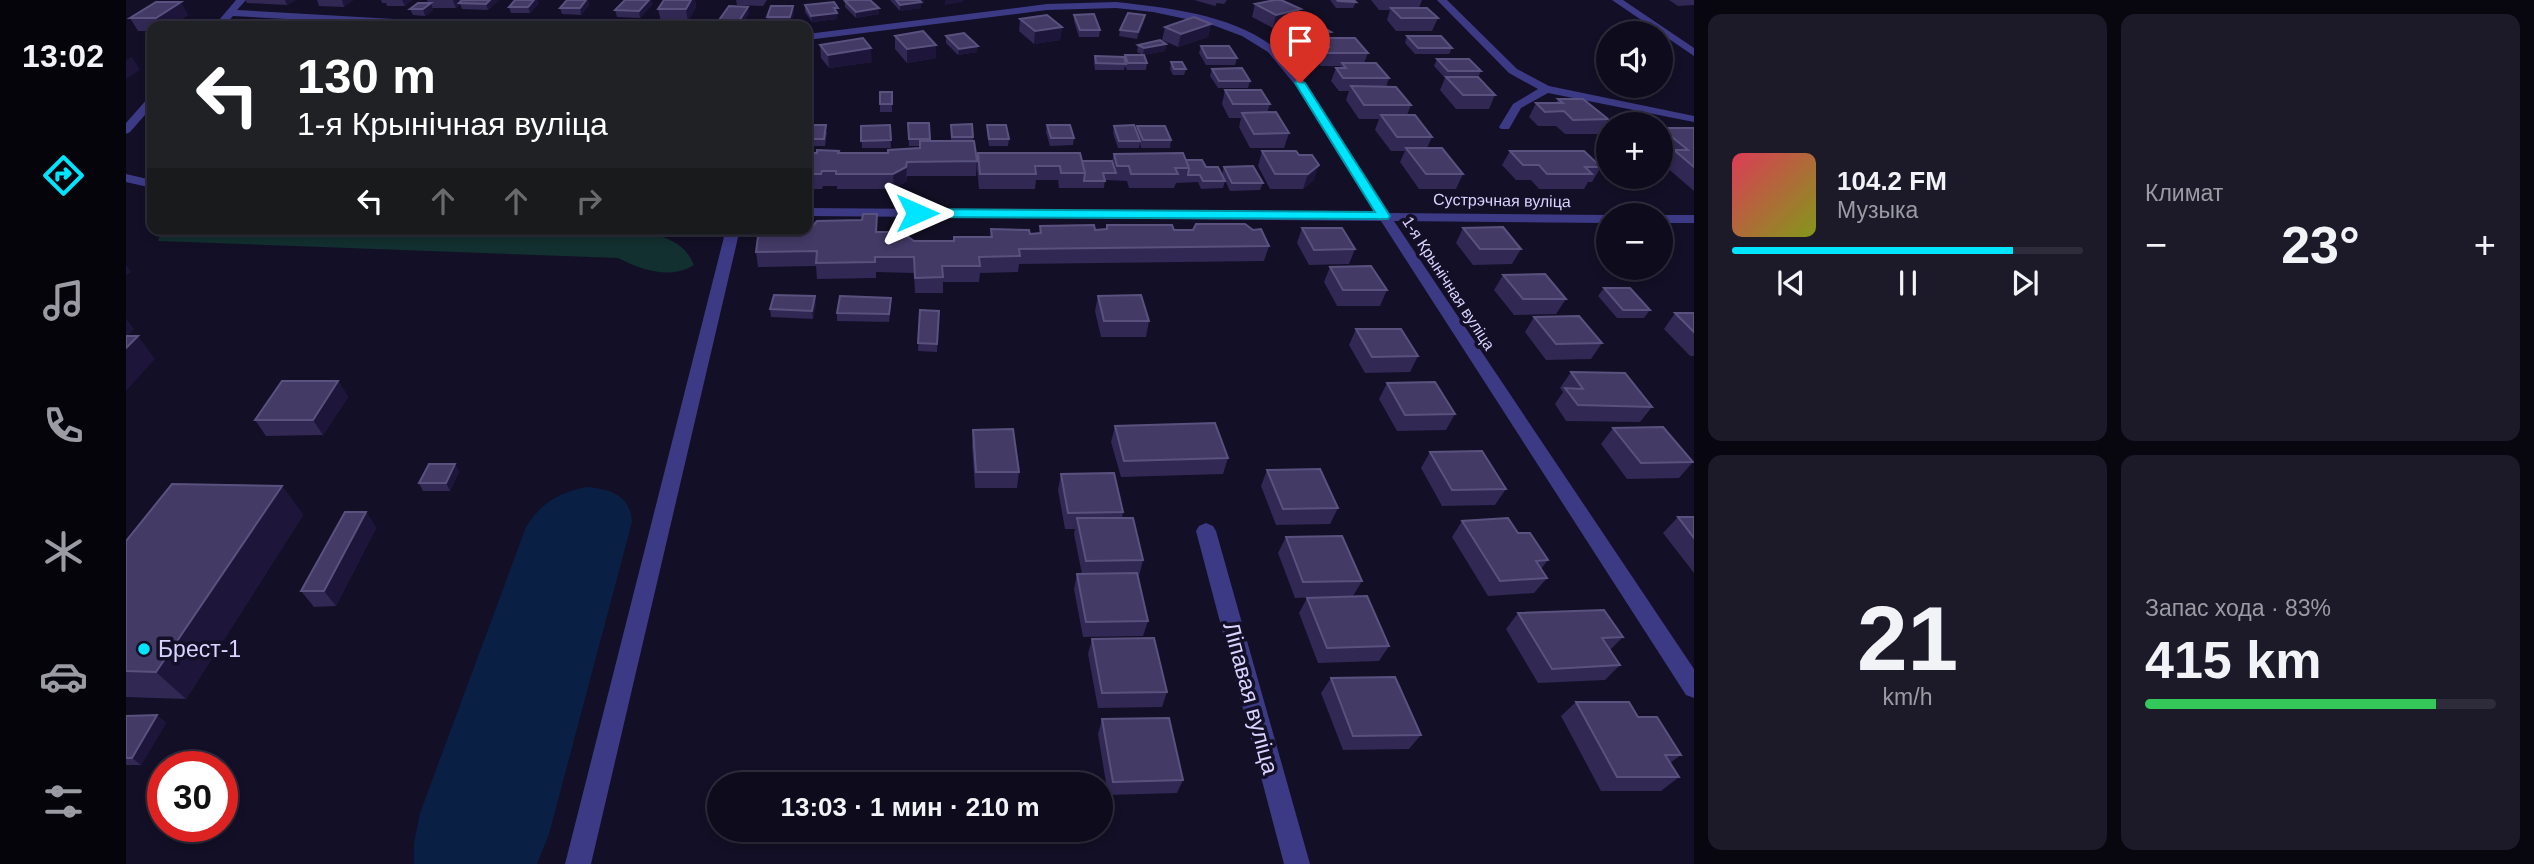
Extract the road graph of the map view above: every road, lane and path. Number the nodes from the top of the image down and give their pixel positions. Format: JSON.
{"nodes":[{"id":1,"x":241,"y":0,"type":"edge"},
{"id":2,"x":1000,"y":0,"type":"edge"},
{"id":3,"x":1442,"y":0,"type":"edge"},
{"id":4,"x":1617,"y":0,"type":"edge"},
{"id":5,"x":1156,"y":4,"type":"edge"},
{"id":6,"x":1011,"y":12,"type":"junction"},
{"id":7,"x":231,"y":13,"type":"junction"},
{"id":8,"x":224,"y":21,"type":"edge"},
{"id":9,"x":374,"y":21,"type":"edge"},
{"id":10,"x":812,"y":36,"type":"edge"},
{"id":11,"x":1694,"y":53,"type":"edge"},
{"id":12,"x":1546,"y":89,"type":"junction"},
{"id":13,"x":147,"y":106,"type":"edge"},
{"id":14,"x":1694,"y":119,"type":"edge"},
{"id":15,"x":1505,"y":127,"type":"dead end"},
{"id":16,"x":126,"y":130,"type":"edge"},
{"id":17,"x":126,"y":178,"type":"edge"},
{"id":18,"x":147,"y":183,"type":"edge"},
{"id":19,"x":812,"y":212,"type":"edge"},
{"id":20,"x":1384,"y":216,"type":"junction"},
{"id":21,"x":1596,"y":219,"type":"edge"},
{"id":22,"x":1673,"y":219,"type":"edge"},
{"id":23,"x":1694,"y":219,"type":"edge"},
{"id":24,"x":732,"y":235,"type":"edge"},
{"id":25,"x":1206,"y":531,"type":"dead end"},
{"id":26,"x":1694,"y":688,"type":"edge"},
{"id":27,"x":578,"y":864,"type":"edge"},
{"id":28,"x":1297,"y":864,"type":"edge"}],
"edges":[{"from":1,"to":7,"type":"street"},
{"from":2,"to":6,"type":"street"},
{"from":3,"to":12,"type":"street"},
{"from":4,"to":11,"type":"street"},
{"from":5,"to":6,"type":"street","name":"1-я Крынічная вуліца"},
{"from":5,"to":20,"type":"street","name":"1-я Крынічная вуліца"},
{"from":6,"to":10,"type":"street","name":"1-я Крынічная вуліца"},
{"from":7,"to":8,"type":"street"},
{"from":7,"to":9,"type":"street"},
{"from":12,"to":14,"type":"street"},
{"from":12,"to":15,"type":"street"},
{"from":13,"to":16,"type":"street"},
{"from":17,"to":18,"type":"street"},
{"from":19,"to":20,"type":"street","name":"Сустрэчная вуліца"},
{"from":20,"to":21,"type":"street","name":"Сустрэчная вуліца"},
{"from":20,"to":26,"type":"street","name":"1-я Крынічная вуліца"},
{"from":22,"to":23,"type":"street"},
{"from":24,"to":27,"type":"street"},
{"from":25,"to":28,"type":"street","name":"Ліпавая вуліца"}]}
